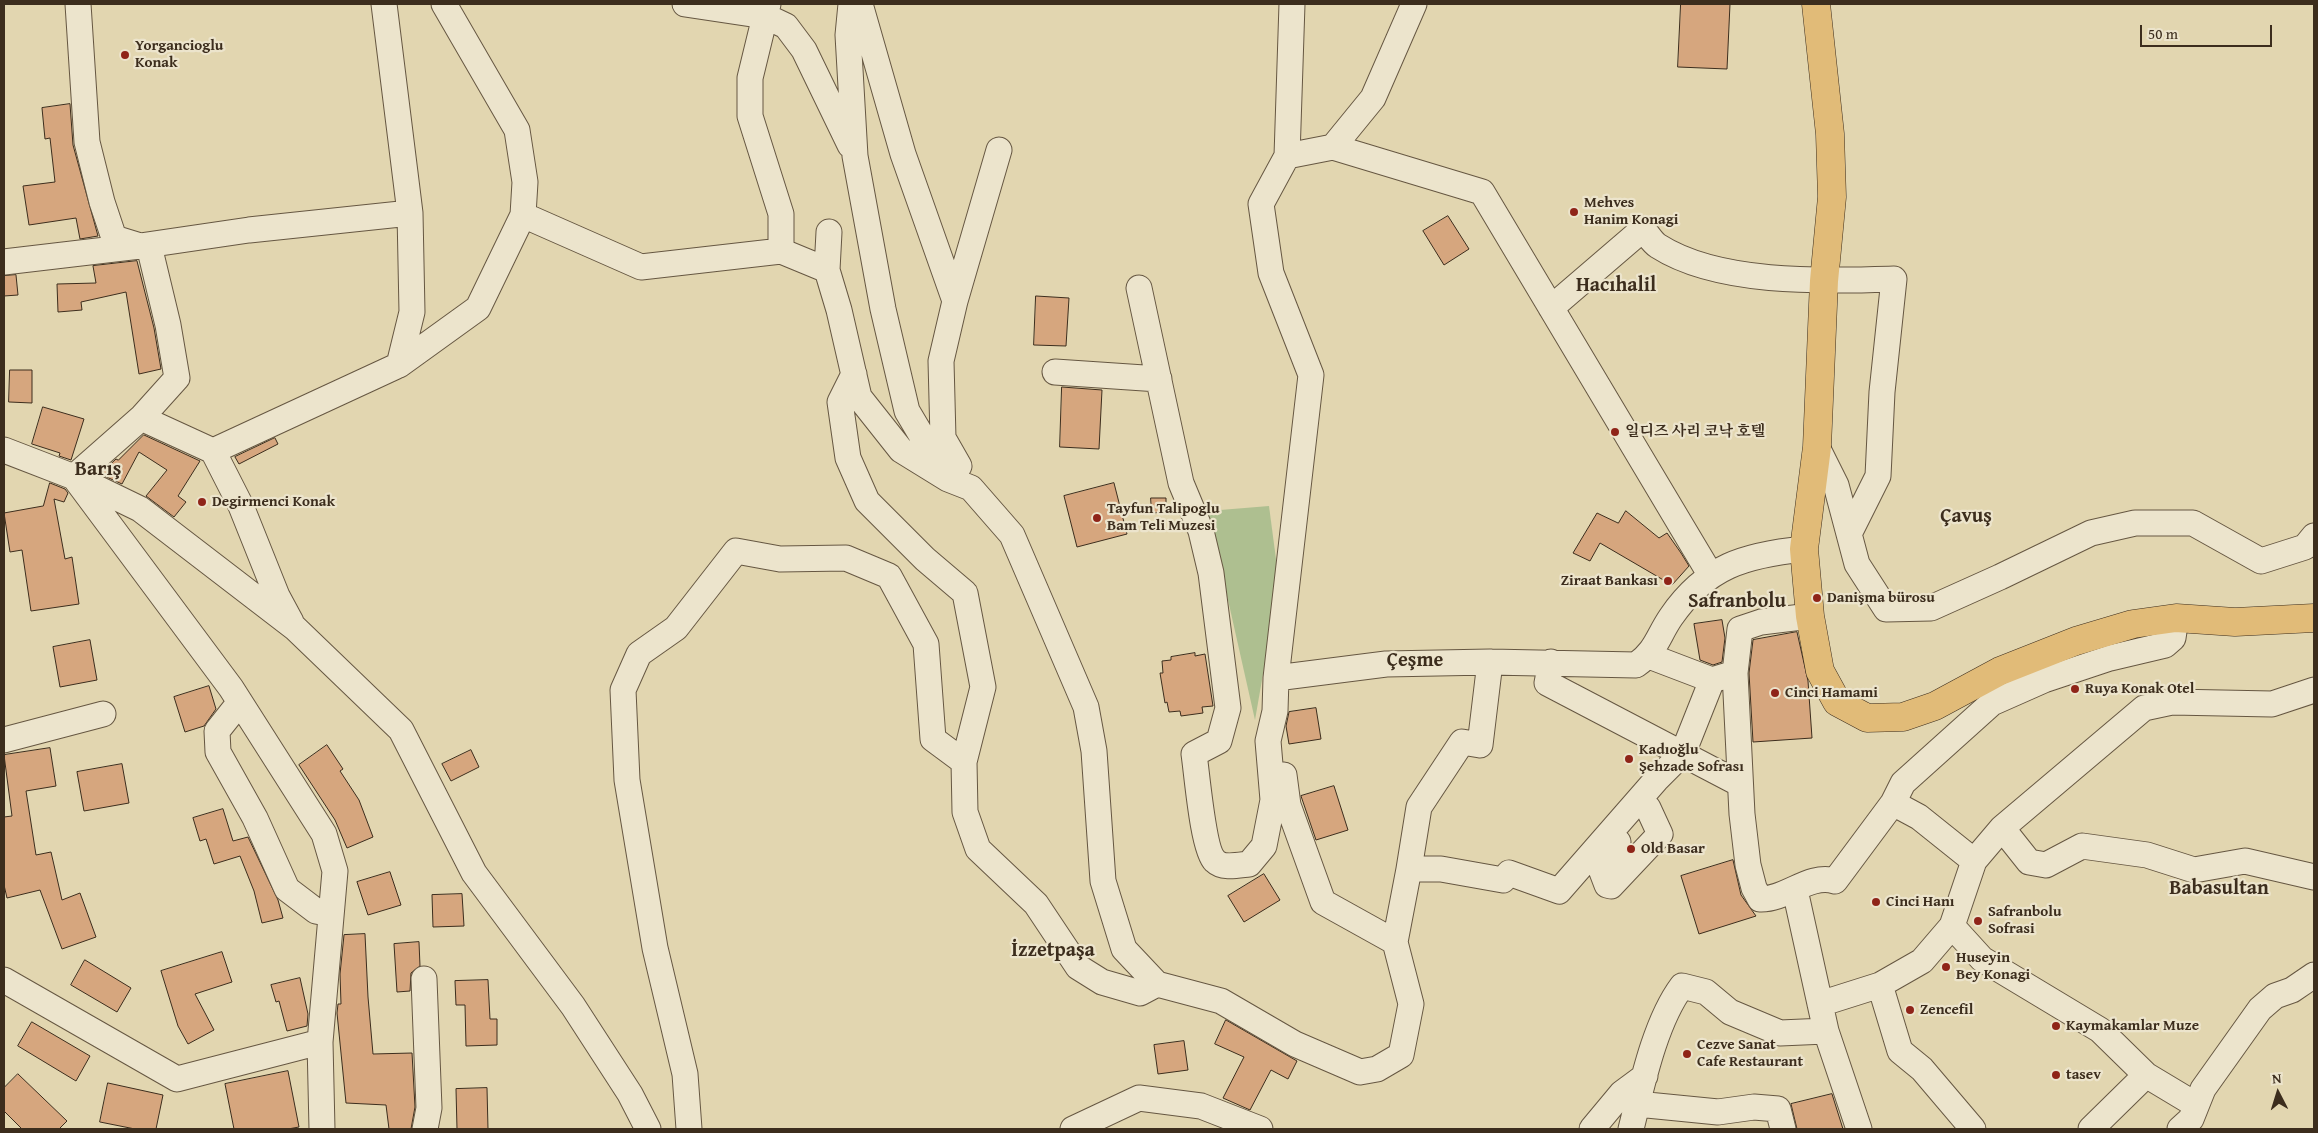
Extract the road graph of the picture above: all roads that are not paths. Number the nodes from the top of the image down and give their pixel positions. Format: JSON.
{"nodes":[{"id":1,"x":78,"y":4,"type":"edge"},
{"id":2,"x":384,"y":4,"type":"edge"},
{"id":3,"x":444,"y":4,"type":"edge"},
{"id":4,"x":685,"y":4,"type":"edge"},
{"id":5,"x":852,"y":4,"type":"edge"},
{"id":6,"x":860,"y":4,"type":"edge"},
{"id":7,"x":1292,"y":4,"type":"edge"},
{"id":8,"x":1414,"y":4,"type":"edge"},
{"id":9,"x":1816,"y":4,"type":"edge"},
{"id":10,"x":773,"y":15,"type":"edge"},
{"id":11,"x":1332,"y":147,"type":"junction"},
{"id":12,"x":999,"y":150,"type":"dead end"},
{"id":13,"x":855,"y":156,"type":"junction"},
{"id":14,"x":1287,"y":156,"type":"junction"},
{"id":15,"x":410,"y":213,"type":"junction"},
{"id":16,"x":523,"y":215,"type":"junction"},
{"id":17,"x":829,"y":232,"type":"dead end"},
{"id":18,"x":140,"y":246,"type":"junction"},
{"id":19,"x":780,"y":251,"type":"junction"},
{"id":20,"x":4,"y":262,"type":"edge"},
{"id":21,"x":827,"y":270,"type":"junction"},
{"id":22,"x":1824,"y":280,"type":"junction"},
{"id":23,"x":1139,"y":288,"type":"dead end"},
{"id":24,"x":955,"y":301,"type":"junction"},
{"id":25,"x":1551,"y":308,"type":"junction"},
{"id":26,"x":399,"y":364,"type":"junction"},
{"id":27,"x":1055,"y":372,"type":"dead end"},
{"id":28,"x":854,"y":374,"type":"junction"},
{"id":29,"x":1159,"y":379,"type":"junction"},
{"id":30,"x":141,"y":418,"type":"junction"},
{"id":31,"x":1817,"y":447,"type":"junction"},
{"id":32,"x":4,"y":450,"type":"edge"},
{"id":33,"x":213,"y":451,"type":"junction"},
{"id":34,"x":74,"y":478,"type":"junction"},
{"id":35,"x":948,"y":479,"type":"junction"},
{"id":36,"x":971,"y":488,"type":"junction"},
{"id":37,"x":1850,"y":532,"type":"junction"},
{"id":38,"x":2314,"y":536,"type":"edge"},
{"id":39,"x":1804,"y":549,"type":"junction"},
{"id":40,"x":1710,"y":574,"type":"junction"},
{"id":41,"x":1810,"y":616,"type":"junction"},
{"id":42,"x":2176,"y":618,"type":"junction"},
{"id":43,"x":2314,"y":618,"type":"edge"},
{"id":44,"x":295,"y":628,"type":"junction"},
{"id":45,"x":1649,"y":656,"type":"junction"},
{"id":46,"x":1490,"y":662,"type":"junction"},
{"id":47,"x":1551,"y":662,"type":"junction"},
{"id":48,"x":1724,"y":677,"type":"junction"},
{"id":49,"x":1276,"y":678,"type":"junction"},
{"id":50,"x":2314,"y":690,"type":"edge"},
{"id":51,"x":240,"y":702,"type":"junction"},
{"id":52,"x":1275,"y":711,"type":"junction"},
{"id":53,"x":103,"y":714,"type":"dead end"},
{"id":54,"x":4,"y":740,"type":"edge"},
{"id":55,"x":1683,"y":754,"type":"junction"},
{"id":56,"x":964,"y":762,"type":"junction"},
{"id":57,"x":1656,"y":780,"type":"junction"},
{"id":58,"x":1740,"y":784,"type":"junction"},
{"id":59,"x":1893,"y":803,"type":"junction"},
{"id":60,"x":1648,"y":808,"type":"dead end"},
{"id":61,"x":2002,"y":828,"type":"junction"},
{"id":62,"x":1974,"y":862,"type":"junction"},
{"id":63,"x":1409,"y":869,"type":"junction"},
{"id":64,"x":2314,"y":877,"type":"edge"},
{"id":65,"x":1796,"y":890,"type":"junction"},
{"id":66,"x":331,"y":914,"type":"junction"},
{"id":67,"x":1952,"y":926,"type":"junction"},
{"id":68,"x":1395,"y":942,"type":"junction"},
{"id":69,"x":2314,"y":975,"type":"edge"},
{"id":70,"x":424,"y":979,"type":"dead end"},
{"id":71,"x":4,"y":980,"type":"edge"},
{"id":72,"x":1156,"y":984,"type":"junction"},
{"id":73,"x":1880,"y":985,"type":"junction"},
{"id":74,"x":1820,"y":1004,"type":"junction"},
{"id":75,"x":1826,"y":1031,"type":"junction"},
{"id":76,"x":320,"y":1042,"type":"junction"},
{"id":77,"x":2146,"y":1075,"type":"junction"},
{"id":78,"x":1645,"y":1076,"type":"junction"},
{"id":79,"x":1637,"y":1104,"type":"junction"},
{"id":80,"x":2196,"y":1105,"type":"junction"},
{"id":81,"x":322,"y":1129,"type":"edge"},
{"id":82,"x":425,"y":1129,"type":"edge"},
{"id":83,"x":648,"y":1129,"type":"edge"},
{"id":84,"x":689,"y":1129,"type":"edge"},
{"id":85,"x":1073,"y":1129,"type":"edge"},
{"id":86,"x":1260,"y":1129,"type":"edge"},
{"id":87,"x":1592,"y":1129,"type":"edge"},
{"id":88,"x":1631,"y":1129,"type":"edge"},
{"id":89,"x":1783,"y":1129,"type":"edge"},
{"id":90,"x":1859,"y":1129,"type":"edge"},
{"id":91,"x":1973,"y":1129,"type":"edge"},
{"id":92,"x":2091,"y":1129,"type":"edge"},
{"id":93,"x":2180,"y":1129,"type":"edge"}],
"edges":[{"from":1,"to":18,"type":"street"},
{"from":2,"to":15,"type":"street"},
{"from":3,"to":16,"type":"street"},
{"from":4,"to":10,"type":"street"},
{"from":5,"to":13,"type":"street"},
{"from":6,"to":24,"type":"street"},
{"from":7,"to":14,"type":"street"},
{"from":8,"to":11,"type":"street"},
{"from":9,"to":22,"type":"main road"},
{"from":10,"to":13,"type":"street"},
{"from":10,"to":19,"type":"street"},
{"from":11,"to":14,"type":"street"},
{"from":11,"to":25,"type":"street"},
{"from":12,"to":24,"type":"street"},
{"from":13,"to":35,"type":"street"},
{"from":14,"to":49,"type":"street"},
{"from":15,"to":18,"type":"street"},
{"from":15,"to":26,"type":"street"},
{"from":16,"to":19,"type":"street"},
{"from":16,"to":26,"type":"street"},
{"from":17,"to":21,"type":"street"},
{"from":18,"to":20,"type":"street"},
{"from":18,"to":30,"type":"street"},
{"from":19,"to":21,"type":"street"},
{"from":21,"to":28,"type":"street"},
{"from":22,"to":25,"type":"street"},
{"from":22,"to":31,"type":"main road"},
{"from":22,"to":37,"type":"street"},
{"from":23,"to":29,"type":"street"},
{"from":24,"to":36,"type":"street"},
{"from":25,"to":40,"type":"street"},
{"from":26,"to":33,"type":"street"},
{"from":27,"to":29,"type":"street"},
{"from":28,"to":35,"type":"street"},
{"from":28,"to":56,"type":"street"},
{"from":29,"to":52,"type":"street"},
{"from":30,"to":33,"type":"street"},
{"from":30,"to":34,"type":"street"},
{"from":31,"to":37,"type":"street"},
{"from":31,"to":39,"type":"main road"},
{"from":32,"to":34,"type":"street"},
{"from":33,"to":44,"type":"street"},
{"from":34,"to":44,"type":"street"},
{"from":34,"to":51,"type":"street"},
{"from":35,"to":36,"type":"street"},
{"from":36,"to":72,"type":"street"},
{"from":37,"to":38,"type":"street"},
{"from":39,"to":40,"type":"street"},
{"from":39,"to":41,"type":"main road"},
{"from":40,"to":45,"type":"street"},
{"from":41,"to":42,"type":"main road"},
{"from":41,"to":48,"type":"street"},
{"from":42,"to":43,"type":"main road"},
{"from":42,"to":59,"type":"street"},
{"from":44,"to":83,"type":"street"},
{"from":45,"to":47,"type":"street"},
{"from":45,"to":48,"type":"street"},
{"from":46,"to":47,"type":"street"},
{"from":46,"to":49,"type":"street"},
{"from":46,"to":63,"type":"street"},
{"from":47,"to":55,"type":"street"},
{"from":48,"to":55,"type":"street"},
{"from":48,"to":58,"type":"street"},
{"from":49,"to":52,"type":"street"},
{"from":50,"to":61,"type":"street"},
{"from":51,"to":66,"type":"street"},
{"from":51,"to":66,"type":"street"},
{"from":52,"to":68,"type":"street"},
{"from":53,"to":54,"type":"street"},
{"from":55,"to":57,"type":"street"},
{"from":55,"to":58,"type":"street"},
{"from":56,"to":72,"type":"street"},
{"from":56,"to":84,"type":"street"},
{"from":57,"to":60,"type":"street"},
{"from":57,"to":63,"type":"street"},
{"from":58,"to":65,"type":"street"},
{"from":59,"to":62,"type":"street"},
{"from":59,"to":65,"type":"street"},
{"from":61,"to":62,"type":"street"},
{"from":61,"to":64,"type":"street"},
{"from":62,"to":67,"type":"street"},
{"from":63,"to":68,"type":"street"},
{"from":65,"to":74,"type":"street"},
{"from":66,"to":76,"type":"street"},
{"from":67,"to":73,"type":"street"},
{"from":67,"to":77,"type":"street"},
{"from":68,"to":72,"type":"street"},
{"from":69,"to":80,"type":"street"},
{"from":70,"to":82,"type":"street"},
{"from":71,"to":76,"type":"street"},
{"from":73,"to":74,"type":"street"},
{"from":73,"to":91,"type":"street"},
{"from":74,"to":75,"type":"street"},
{"from":75,"to":78,"type":"street"},
{"from":75,"to":90,"type":"street"},
{"from":76,"to":81,"type":"street"},
{"from":77,"to":80,"type":"street"},
{"from":77,"to":92,"type":"street"},
{"from":78,"to":79,"type":"street"},
{"from":78,"to":87,"type":"street"},
{"from":79,"to":88,"type":"street"},
{"from":79,"to":89,"type":"street"},
{"from":80,"to":93,"type":"street"},
{"from":85,"to":86,"type":"street"}]}
